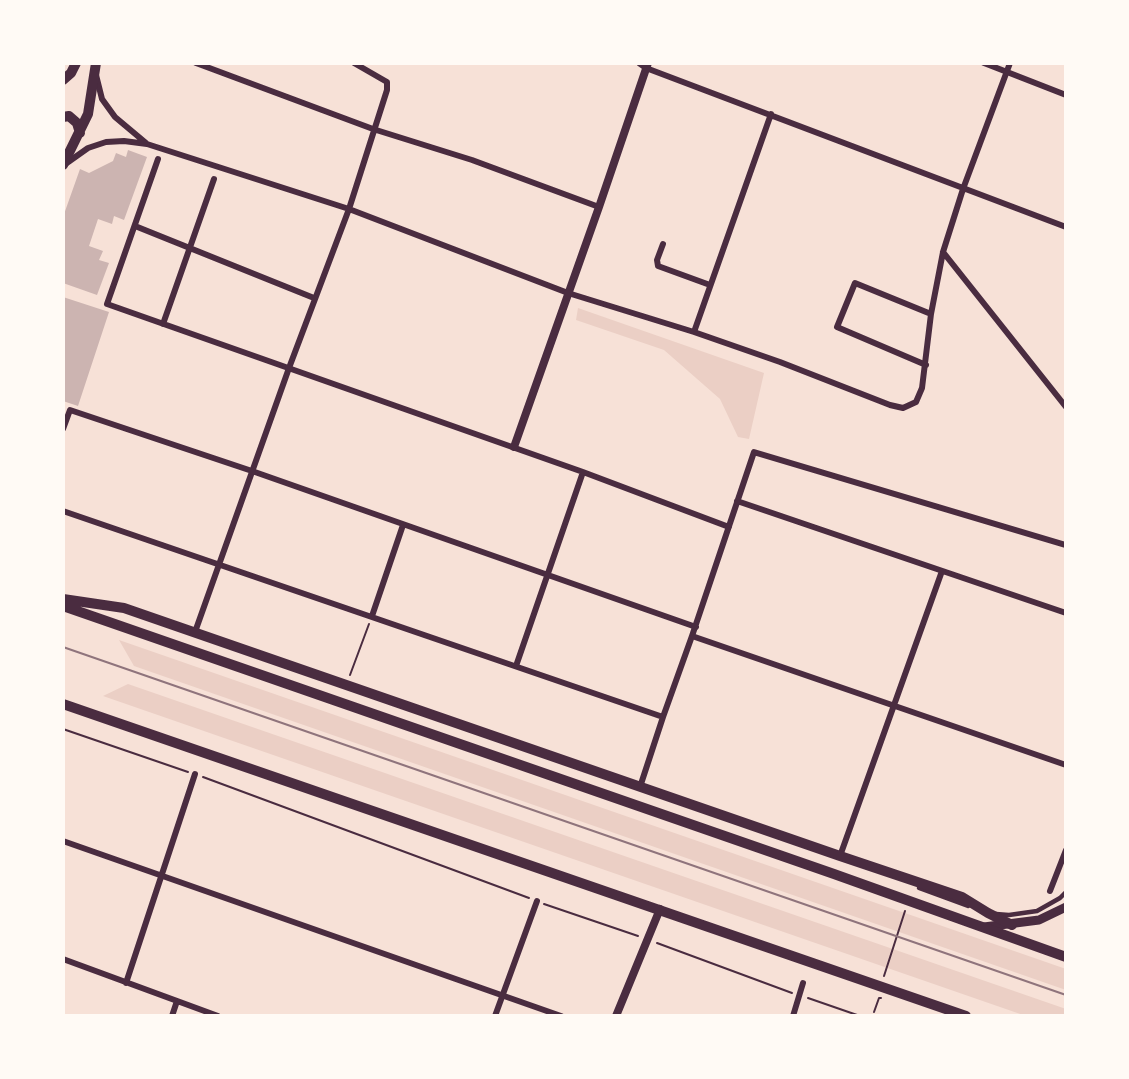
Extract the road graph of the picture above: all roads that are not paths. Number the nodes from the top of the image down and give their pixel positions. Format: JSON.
{"nodes":[{"id":1,"x":196,"y":63,"type":"edge"},
{"id":2,"x":354,"y":63,"type":"edge"},
{"id":3,"x":984,"y":63,"type":"edge"},
{"id":4,"x":1010,"y":63,"type":"edge"},
{"id":5,"x":645,"y":65,"type":"edge"},
{"id":6,"x":95,"y":67,"type":"edge"},
{"id":7,"x":1007,"y":72,"type":"junction"},
{"id":8,"x":1066,"y":95,"type":"edge"},
{"id":9,"x":771,"y":114,"type":"junction"},
{"id":10,"x":63,"y":117,"type":"edge"},
{"id":11,"x":373,"y":129,"type":"junction"},
{"id":12,"x":80,"y":132,"type":"junction"},
{"id":13,"x":147,"y":144,"type":"junction"},
{"id":14,"x":159,"y":159,"type":"dead end"},
{"id":15,"x":63,"y":165,"type":"edge"},
{"id":16,"x":214,"y":179,"type":"dead end"},
{"id":17,"x":962,"y":189,"type":"junction"},
{"id":18,"x":599,"y":207,"type":"junction"},
{"id":19,"x":349,"y":209,"type":"junction"},
{"id":20,"x":135,"y":226,"type":"junction"},
{"id":21,"x":1066,"y":227,"type":"edge"},
{"id":22,"x":663,"y":244,"type":"dead end"},
{"id":23,"x":190,"y":248,"type":"junction"},
{"id":24,"x":943,"y":253,"type":"junction"},
{"id":25,"x":710,"y":285,"type":"junction"},
{"id":26,"x":568,"y":293,"type":"junction"},
{"id":27,"x":314,"y":298,"type":"junction"},
{"id":28,"x":931,"y":314,"type":"junction"},
{"id":29,"x":163,"y":324,"type":"junction"},
{"id":30,"x":694,"y":332,"type":"junction"},
{"id":31,"x":926,"y":365,"type":"junction"},
{"id":32,"x":289,"y":368,"type":"junction"},
{"id":33,"x":1066,"y":407,"type":"edge"},
{"id":34,"x":63,"y":429,"type":"edge"},
{"id":35,"x":514,"y":447,"type":"junction"},
{"id":36,"x":252,"y":471,"type":"junction"},
{"id":37,"x":583,"y":472,"type":"junction"},
{"id":38,"x":737,"y":500,"type":"junction"},
{"id":39,"x":63,"y":511,"type":"edge"},
{"id":40,"x":403,"y":525,"type":"junction"},
{"id":41,"x":729,"y":527,"type":"junction"},
{"id":42,"x":1066,"y":545,"type":"edge"},
{"id":43,"x":219,"y":564,"type":"junction"},
{"id":44,"x":942,"y":571,"type":"junction"},
{"id":45,"x":548,"y":575,"type":"junction"},
{"id":46,"x":63,"y":599,"type":"edge"},
{"id":47,"x":63,"y":606,"type":"edge"},
{"id":48,"x":1066,"y":613,"type":"edge"},
{"id":49,"x":372,"y":617,"type":"junction"},
{"id":50,"x":696,"y":627,"type":"junction"},
{"id":51,"x":195,"y":632,"type":"junction"},
{"id":52,"x":692,"y":636,"type":"junction"},
{"id":53,"x":516,"y":666,"type":"junction"},
{"id":54,"x":63,"y":704,"type":"edge"},
{"id":55,"x":894,"y":707,"type":"junction"},
{"id":56,"x":663,"y":717,"type":"junction"},
{"id":57,"x":1066,"y":765,"type":"edge"},
{"id":58,"x":195,"y":774,"type":"road end"},
{"id":59,"x":640,"y":787,"type":"junction"},
{"id":60,"x":671,"y":797,"type":"junction"},
{"id":61,"x":697,"y":827,"type":"junction"},
{"id":62,"x":63,"y":841,"type":"edge"},
{"id":63,"x":1066,"y":850,"type":"edge"},
{"id":64,"x":840,"y":856,"type":"junction"},
{"id":65,"x":162,"y":876,"type":"junction"},
{"id":66,"x":919,"y":888,"type":"dead end"},
{"id":67,"x":1051,"y":891,"type":"dead end"},
{"id":68,"x":1066,"y":892,"type":"edge"},
{"id":69,"x":537,"y":901,"type":"road end"},
{"id":70,"x":1066,"y":907,"type":"edge"},
{"id":71,"x":660,"y":909,"type":"junction"},
{"id":72,"x":988,"y":913,"type":"junction"},
{"id":73,"x":1012,"y":925,"type":"junction"},
{"id":74,"x":982,"y":928,"type":"junction"},
{"id":75,"x":1066,"y":957,"type":"edge"},
{"id":76,"x":63,"y":959,"type":"edge"},
{"id":77,"x":126,"y":983,"type":"junction"},
{"id":78,"x":803,"y":983,"type":"dead end"},
{"id":79,"x":502,"y":995,"type":"junction"},
{"id":80,"x":177,"y":1001,"type":"junction"},
{"id":81,"x":172,"y":1016,"type":"edge"},
{"id":82,"x":218,"y":1016,"type":"edge"},
{"id":83,"x":495,"y":1016,"type":"edge"},
{"id":84,"x":561,"y":1016,"type":"edge"},
{"id":85,"x":616,"y":1016,"type":"edge"},
{"id":86,"x":793,"y":1016,"type":"edge"},
{"id":87,"x":966,"y":1016,"type":"edge"}],
"edges":[{"from":1,"to":11,"type":"street"},
{"from":2,"to":11,"type":"street"},
{"from":3,"to":7,"type":"street"},
{"from":4,"to":7,"type":"street"},
{"from":5,"to":9,"type":"street"},
{"from":5,"to":18,"type":"street"},
{"from":6,"to":12,"type":"main road"},
{"from":6,"to":13,"type":"street"},
{"from":7,"to":8,"type":"street"},
{"from":7,"to":17,"type":"street"},
{"from":9,"to":17,"type":"street"},
{"from":9,"to":25,"type":"street"},
{"from":10,"to":12,"type":"main road"},
{"from":11,"to":18,"type":"street"},
{"from":11,"to":19,"type":"street"},
{"from":12,"to":15,"type":"main road"},
{"from":13,"to":15,"type":"street"},
{"from":13,"to":19,"type":"street"},
{"from":14,"to":20,"type":"street"},
{"from":16,"to":23,"type":"street"},
{"from":17,"to":21,"type":"street"},
{"from":17,"to":24,"type":"street"},
{"from":18,"to":26,"type":"street"},
{"from":19,"to":26,"type":"street"},
{"from":19,"to":27,"type":"street"},
{"from":20,"to":23,"type":"street"},
{"from":20,"to":29,"type":"street"},
{"from":22,"to":25,"type":"street"},
{"from":23,"to":27,"type":"street"},
{"from":23,"to":29,"type":"street"},
{"from":24,"to":28,"type":"street"},
{"from":24,"to":33,"type":"street"},
{"from":25,"to":30,"type":"street"},
{"from":26,"to":30,"type":"street"},
{"from":26,"to":35,"type":"street"},
{"from":27,"to":32,"type":"street"},
{"from":28,"to":31,"type":"street"},
{"from":28,"to":31,"type":"street"},
{"from":29,"to":32,"type":"street"},
{"from":30,"to":31,"type":"street"},
{"from":32,"to":35,"type":"street"},
{"from":32,"to":36,"type":"street"},
{"from":34,"to":36,"type":"street"},
{"from":35,"to":37,"type":"street"},
{"from":36,"to":40,"type":"street"},
{"from":36,"to":43,"type":"street"},
{"from":37,"to":41,"type":"street"},
{"from":37,"to":45,"type":"street"},
{"from":38,"to":41,"type":"street"},
{"from":38,"to":42,"type":"street"},
{"from":38,"to":44,"type":"street"},
{"from":39,"to":43,"type":"street"},
{"from":40,"to":45,"type":"street"},
{"from":40,"to":49,"type":"street"},
{"from":41,"to":50,"type":"street"},
{"from":43,"to":49,"type":"street"},
{"from":43,"to":51,"type":"street"},
{"from":44,"to":48,"type":"street"},
{"from":44,"to":55,"type":"street"},
{"from":45,"to":50,"type":"street"},
{"from":45,"to":53,"type":"street"},
{"from":46,"to":51,"type":"highway"},
{"from":47,"to":61,"type":"highway"},
{"from":49,"to":53,"type":"street"},
{"from":50,"to":52,"type":"street"},
{"from":51,"to":59,"type":"highway"},
{"from":52,"to":55,"type":"street"},
{"from":52,"to":56,"type":"street"},
{"from":53,"to":56,"type":"street"},
{"from":54,"to":71,"type":"highway"},
{"from":55,"to":57,"type":"street"},
{"from":55,"to":64,"type":"street"},
{"from":56,"to":59,"type":"street"},
{"from":58,"to":65,"type":"street"},
{"from":59,"to":60,"type":"highway"},
{"from":60,"to":61,"type":"highway"},
{"from":60,"to":64,"type":"highway"},
{"from":61,"to":74,"type":"highway"},
{"from":62,"to":65,"type":"street"},
{"from":63,"to":67,"type":"street"},
{"from":64,"to":72,"type":"highway"},
{"from":65,"to":77,"type":"street"},
{"from":65,"to":79,"type":"street"},
{"from":66,"to":72,"type":"street"},
{"from":68,"to":72,"type":"street"},
{"from":69,"to":79,"type":"street"},
{"from":70,"to":73,"type":"main road"},
{"from":71,"to":85,"type":"street"},
{"from":71,"to":87,"type":"highway"},
{"from":72,"to":73,"type":"highway"},
{"from":73,"to":74,"type":"main road"},
{"from":74,"to":75,"type":"highway"},
{"from":76,"to":77,"type":"street"},
{"from":77,"to":80,"type":"street"},
{"from":78,"to":86,"type":"street"},
{"from":79,"to":83,"type":"street"},
{"from":79,"to":84,"type":"street"},
{"from":80,"to":81,"type":"street"},
{"from":80,"to":82,"type":"street"}]}
